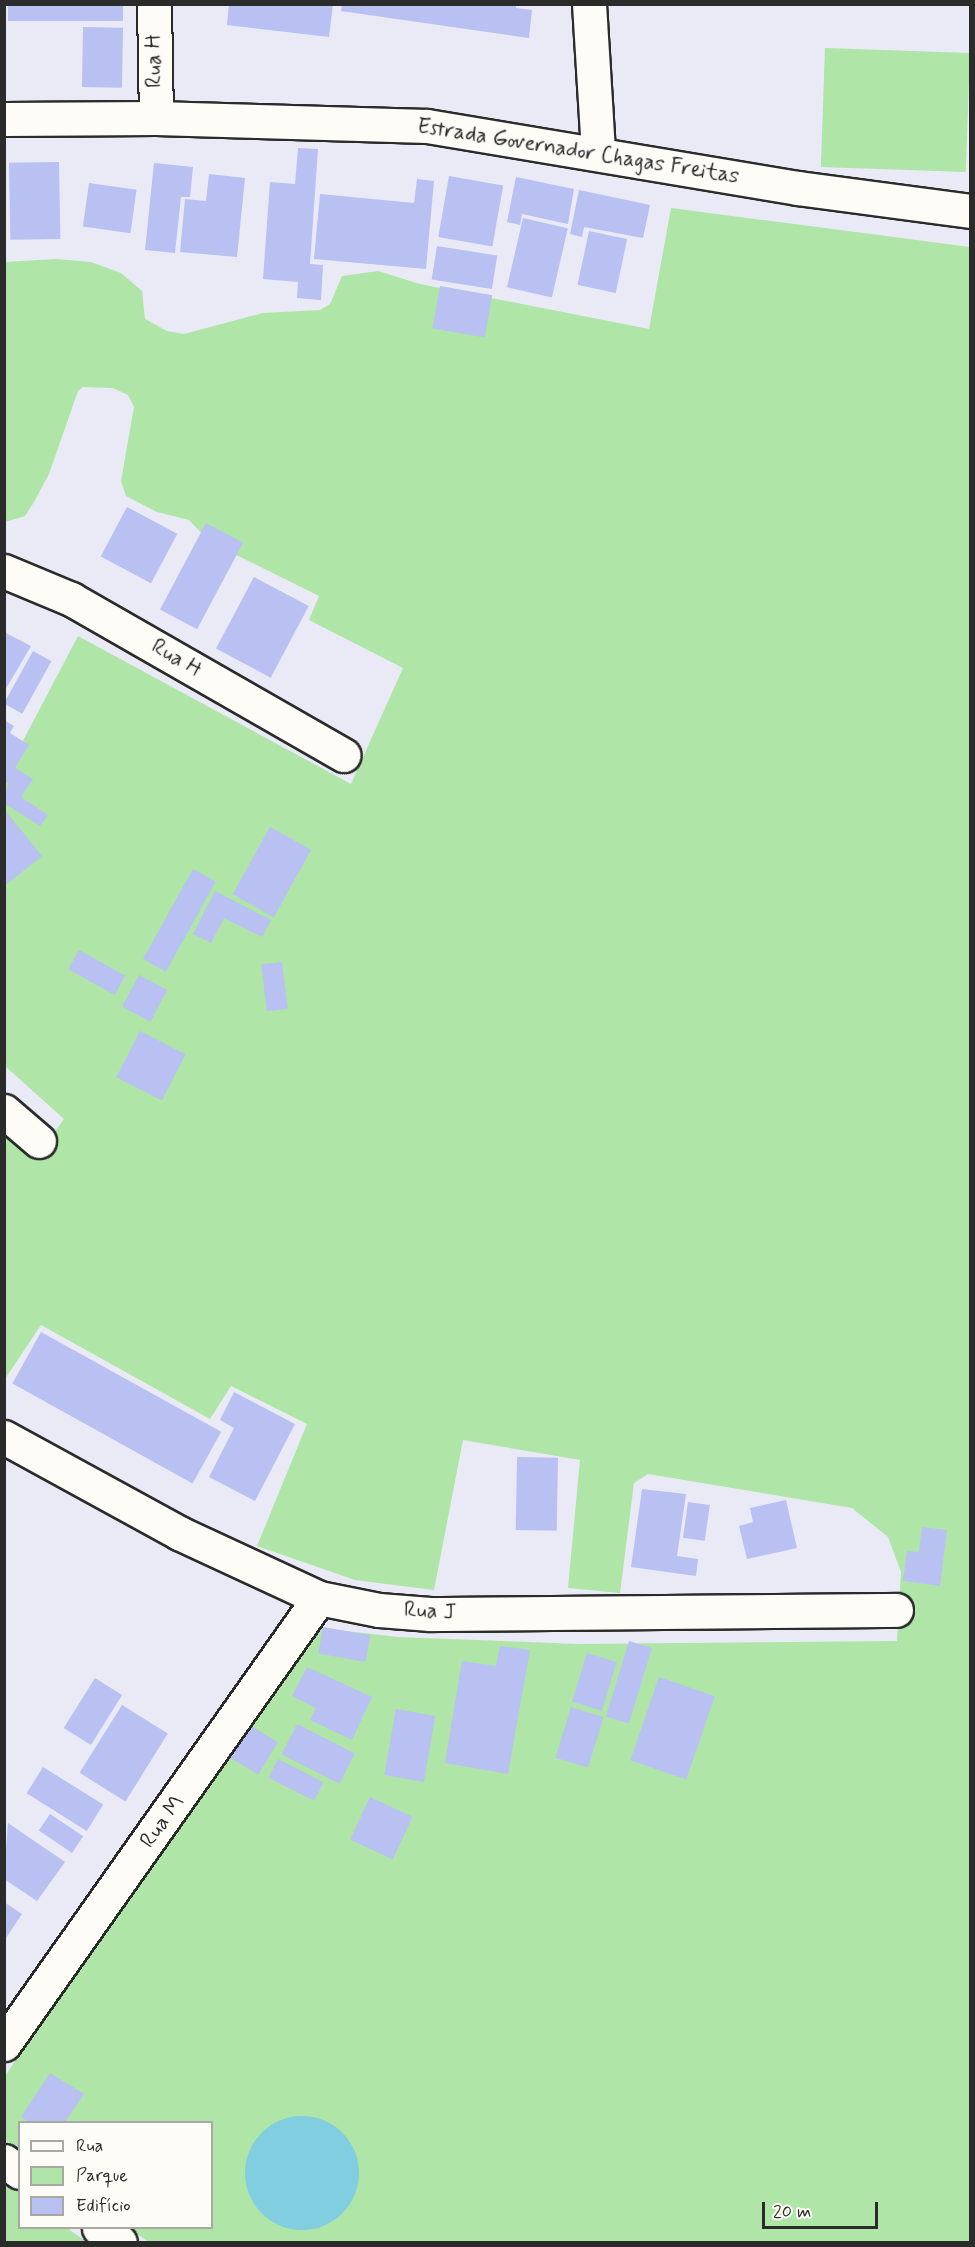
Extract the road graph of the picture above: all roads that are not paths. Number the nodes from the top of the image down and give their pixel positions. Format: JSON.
{"nodes":[{"id":1,"x":154,"y":4,"type":"edge"},
{"id":2,"x":589,"y":4,"type":"edge"},
{"id":3,"x":156,"y":118,"type":"junction"},
{"id":4,"x":4,"y":120,"type":"edge"},
{"id":5,"x":598,"y":152,"type":"junction"},
{"id":6,"x":970,"y":211,"type":"edge"},
{"id":7,"x":4,"y":571,"type":"edge"},
{"id":8,"x":344,"y":755,"type":"dead end"},
{"id":9,"x":4,"y":1111,"type":"edge"},
{"id":10,"x":39,"y":1141,"type":"dead end"},
{"id":11,"x":4,"y":1437,"type":"edge"},
{"id":12,"x":319,"y":1598,"type":"junction"},
{"id":13,"x":896,"y":1610,"type":"dead end"},
{"id":14,"x":4,"y":2044,"type":"edge"},
{"id":15,"x":4,"y":2161,"type":"edge"},
{"id":16,"x":18,"y":2171,"type":"edge"},
{"id":17,"x":100,"y":2229,"type":"edge"},
{"id":18,"x":120,"y":2242,"type":"edge"}],
"edges":[{"from":1,"to":3,"type":"street","name":"Rua H"},
{"from":2,"to":5,"type":"street"},
{"from":3,"to":4,"type":"street","name":"Estrada Governador Chagas Freitas"},
{"from":3,"to":5,"type":"street","name":"Estrada Governador Chagas Freitas"},
{"from":5,"to":6,"type":"street","name":"Estrada Governador Chagas Freitas"},
{"from":7,"to":8,"type":"street","name":"Rua H"},
{"from":9,"to":10,"type":"street"},
{"from":11,"to":12,"type":"street","name":"Rua J"},
{"from":12,"to":13,"type":"street","name":"Rua J"},
{"from":12,"to":14,"type":"street","name":"Rua M"},
{"from":15,"to":16,"type":"street"},
{"from":17,"to":18,"type":"street"}]}
